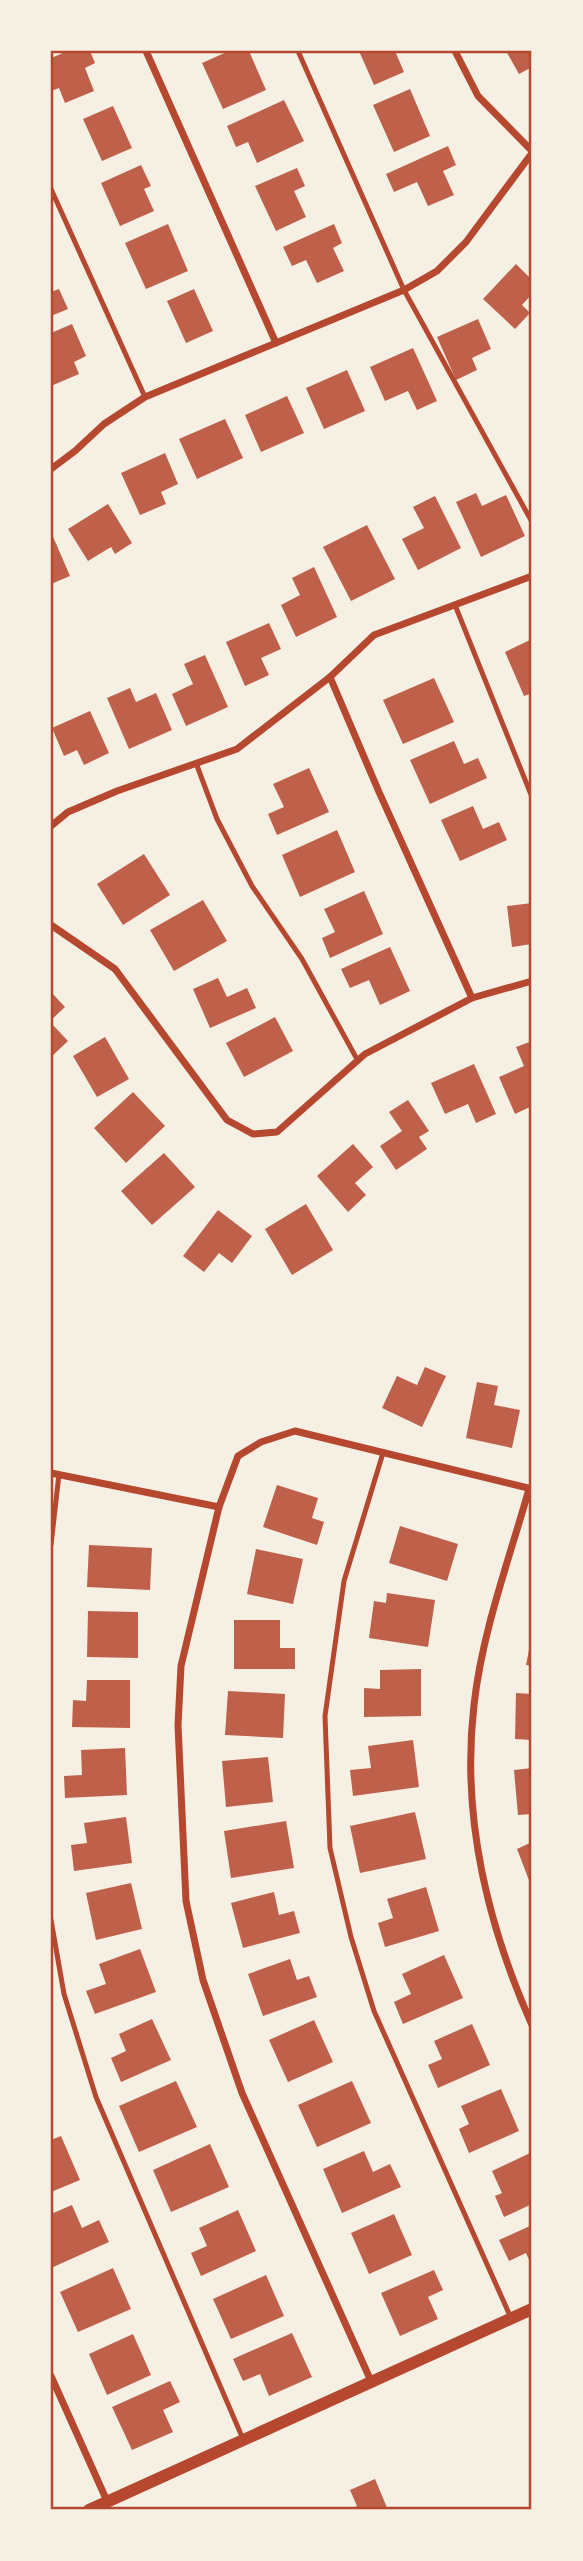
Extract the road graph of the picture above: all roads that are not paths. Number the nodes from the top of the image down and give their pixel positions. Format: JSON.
{"nodes":[{"id":1,"x":146,"y":51,"type":"edge"},
{"id":2,"x":298,"y":51,"type":"edge"},
{"id":3,"x":455,"y":51,"type":"edge"},
{"id":4,"x":532,"y":152,"type":"edge"},
{"id":5,"x":51,"y":189,"type":"edge"},
{"id":6,"x":404,"y":290,"type":"junction"},
{"id":7,"x":276,"y":343,"type":"junction"},
{"id":8,"x":145,"y":397,"type":"junction"},
{"id":9,"x":51,"y":469,"type":"edge"},
{"id":10,"x":532,"y":522,"type":"edge"},
{"id":11,"x":532,"y":576,"type":"edge"},
{"id":12,"x":455,"y":605,"type":"junction"},
{"id":13,"x":330,"y":677,"type":"junction"},
{"id":14,"x":196,"y":763,"type":"junction"},
{"id":15,"x":532,"y":797,"type":"edge"},
{"id":16,"x":51,"y":826,"type":"edge"},
{"id":17,"x":51,"y":925,"type":"edge"},
{"id":18,"x":532,"y":981,"type":"edge"},
{"id":19,"x":472,"y":998,"type":"junction"},
{"id":20,"x":358,"y":1061,"type":"junction"},
{"id":21,"x":383,"y":1453,"type":"junction"},
{"id":22,"x":55,"y":1473,"type":"edge"},
{"id":23,"x":530,"y":1489,"type":"edge"},
{"id":24,"x":219,"y":1507,"type":"junction"},
{"id":25,"x":51,"y":1545,"type":"edge"},
{"id":26,"x":51,"y":1920,"type":"edge"},
{"id":27,"x":532,"y":2025,"type":"edge"},
{"id":28,"x":532,"y":2309,"type":"edge"},
{"id":29,"x":511,"y":2318,"type":"junction"},
{"id":30,"x":51,"y":2376,"type":"edge"},
{"id":31,"x":371,"y":2381,"type":"junction"},
{"id":32,"x":243,"y":2439,"type":"junction"},
{"id":33,"x":107,"y":2501,"type":"junction"},
{"id":34,"x":89,"y":2510,"type":"edge"}],
"edges":[{"from":1,"to":7,"type":"street"},
{"from":2,"to":6,"type":"lane"},
{"from":3,"to":4,"type":"street"},
{"from":4,"to":6,"type":"street"},
{"from":5,"to":8,"type":"lane"},
{"from":6,"to":7,"type":"street"},
{"from":6,"to":10,"type":"lane"},
{"from":7,"to":8,"type":"street"},
{"from":8,"to":9,"type":"street"},
{"from":11,"to":12,"type":"street"},
{"from":12,"to":13,"type":"street"},
{"from":12,"to":15,"type":"lane"},
{"from":13,"to":14,"type":"street"},
{"from":13,"to":19,"type":"street"},
{"from":14,"to":16,"type":"street"},
{"from":14,"to":20,"type":"lane"},
{"from":17,"to":20,"type":"street"},
{"from":18,"to":19,"type":"street"},
{"from":19,"to":20,"type":"street"},
{"from":21,"to":23,"type":"street"},
{"from":21,"to":24,"type":"street"},
{"from":21,"to":29,"type":"lane"},
{"from":22,"to":24,"type":"street"},
{"from":22,"to":25,"type":"lane"},
{"from":23,"to":27,"type":"street"},
{"from":24,"to":31,"type":"street"},
{"from":26,"to":32,"type":"lane"},
{"from":28,"to":29,"type":"street"},
{"from":29,"to":31,"type":"street"},
{"from":30,"to":33,"type":"street"},
{"from":31,"to":32,"type":"street"},
{"from":32,"to":33,"type":"street"},
{"from":33,"to":34,"type":"street"}]}
